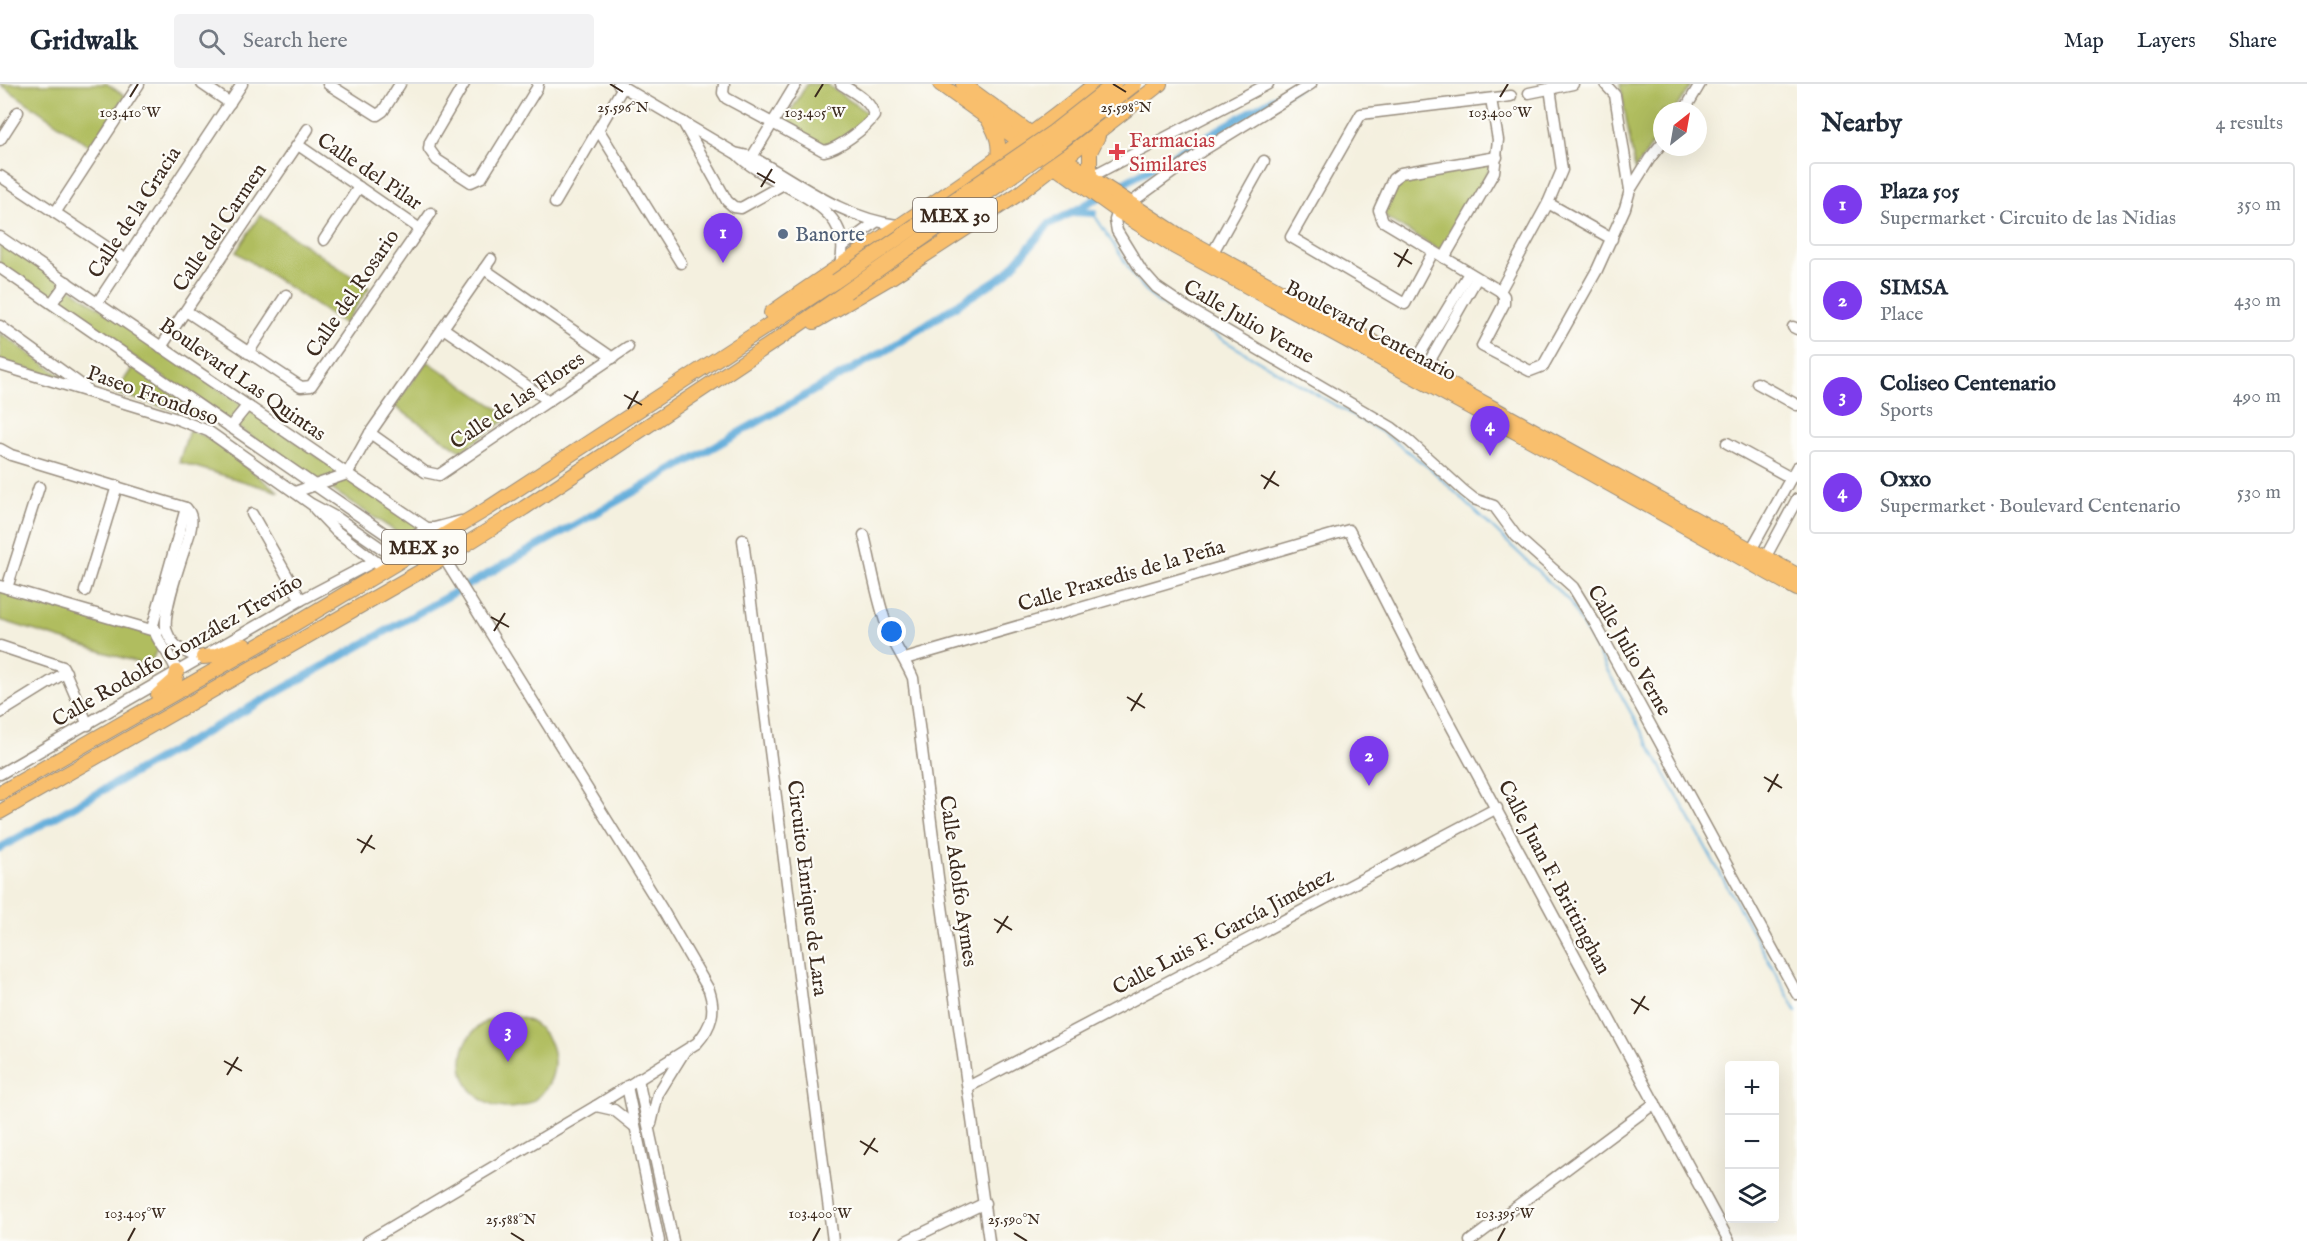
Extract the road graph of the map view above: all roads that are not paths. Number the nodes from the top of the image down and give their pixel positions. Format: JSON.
{"nodes":[{"id":1,"x":139,"y":84,"type":"edge"},
{"id":2,"x":202,"y":84,"type":"edge"},
{"id":3,"x":242,"y":84,"type":"edge"},
{"id":4,"x":328,"y":84,"type":"edge"},
{"id":5,"x":400,"y":84,"type":"edge"},
{"id":6,"x":464,"y":84,"type":"edge"},
{"id":7,"x":538,"y":84,"type":"edge"},
{"id":8,"x":724,"y":84,"type":"edge"},
{"id":9,"x":796,"y":84,"type":"edge"},
{"id":10,"x":841,"y":84,"type":"edge"},
{"id":11,"x":940,"y":84,"type":"edge"},
{"id":12,"x":963,"y":84,"type":"edge"},
{"id":13,"x":1095,"y":84,"type":"edge"},
{"id":14,"x":1114,"y":84,"type":"edge"},
{"id":15,"x":1135,"y":84,"type":"edge"},
{"id":16,"x":1160,"y":84,"type":"edge"},
{"id":17,"x":1268,"y":84,"type":"edge"},
{"id":18,"x":1311,"y":84,"type":"edge"},
{"id":19,"x":1573,"y":84,"type":"edge"},
{"id":20,"x":1605,"y":84,"type":"edge"},
{"id":21,"x":1700,"y":84,"type":"edge"},
{"id":22,"x":621,"y":86,"type":"edge"},
{"id":23,"x":1550,"y":88,"type":"junction"},
{"id":24,"x":1529,"y":93,"type":"dead end"},
{"id":25,"x":1511,"y":96,"type":"dead end"},
{"id":26,"x":1491,"y":99,"type":"junction"},
{"id":27,"x":1689,"y":102,"type":"edge"},
{"id":28,"x":230,"y":103,"type":"junction"},
{"id":29,"x":1064,"y":110,"type":"junction"},
{"id":30,"x":18,"y":112,"type":"dead end"},
{"id":31,"x":988,"y":119,"type":"junction"},
{"id":32,"x":683,"y":122,"type":"junction"},
{"id":33,"x":772,"y":124,"type":"junction"},
{"id":34,"x":308,"y":129,"type":"dead end"},
{"id":35,"x":598,"y":129,"type":"junction"},
{"id":36,"x":1097,"y":135,"type":"junction"},
{"id":37,"x":1026,"y":139,"type":"junction"},
{"id":38,"x":0,"y":140,"type":"edge"},
{"id":39,"x":298,"y":145,"type":"junction"},
{"id":40,"x":1653,"y":154,"type":"edge"},
{"id":41,"x":1497,"y":158,"type":"junction"},
{"id":42,"x":749,"y":161,"type":"junction"},
{"id":43,"x":996,"y":161,"type":"junction"},
{"id":44,"x":1264,"y":161,"type":"dead end"},
{"id":45,"x":1060,"y":163,"type":"junction"},
{"id":46,"x":0,"y":176,"type":"edge"},
{"id":47,"x":1090,"y":182,"type":"junction"},
{"id":48,"x":782,"y":185,"type":"junction"},
{"id":49,"x":359,"y":187,"type":"junction"},
{"id":50,"x":1630,"y":190,"type":"junction"},
{"id":51,"x":1017,"y":195,"type":"junction"},
{"id":52,"x":555,"y":203,"type":"dead end"},
{"id":53,"x":1548,"y":203,"type":"junction"},
{"id":54,"x":1120,"y":205,"type":"junction"},
{"id":55,"x":55,"y":213,"type":"junction"},
{"id":56,"x":431,"y":213,"type":"dead end"},
{"id":57,"x":876,"y":222,"type":"junction"},
{"id":58,"x":897,"y":225,"type":"junction"},
{"id":59,"x":420,"y":229,"type":"junction"},
{"id":60,"x":0,"y":237,"type":"edge"},
{"id":61,"x":1612,"y":239,"type":"junction"},
{"id":62,"x":324,"y":240,"type":"dead end"},
{"id":63,"x":843,"y":246,"type":"junction"},
{"id":64,"x":1433,"y":252,"type":"junction"},
{"id":65,"x":1212,"y":254,"type":"junction"},
{"id":66,"x":1444,"y":258,"type":"junction"},
{"id":67,"x":491,"y":259,"type":"dead end"},
{"id":68,"x":126,"y":260,"type":"junction"},
{"id":69,"x":1199,"y":261,"type":"junction"},
{"id":70,"x":681,"y":263,"type":"dead end"},
{"id":71,"x":840,"y":264,"type":"junction"},
{"id":72,"x":0,"y":268,"type":"edge"},
{"id":73,"x":484,"y":269,"type":"junction"},
{"id":74,"x":1215,"y":270,"type":"junction"},
{"id":75,"x":1473,"y":275,"type":"junction"},
{"id":76,"x":67,"y":282,"type":"junction"},
{"id":77,"x":841,"y":286,"type":"junction"},
{"id":78,"x":1500,"y":291,"type":"junction"},
{"id":79,"x":286,"y":296,"type":"dead end"},
{"id":80,"x":98,"y":302,"type":"junction"},
{"id":81,"x":52,"y":303,"type":"junction"},
{"id":82,"x":1280,"y":305,"type":"junction"},
{"id":83,"x":186,"y":311,"type":"junction"},
{"id":84,"x":1332,"y":319,"type":"junction"},
{"id":85,"x":0,"y":326,"type":"edge"},
{"id":86,"x":443,"y":328,"type":"junction"},
{"id":87,"x":787,"y":333,"type":"junction"},
{"id":88,"x":162,"y":346,"type":"junction"},
{"id":89,"x":1357,"y":346,"type":"junction"},
{"id":90,"x":628,"y":347,"type":"dead end"},
{"id":91,"x":248,"y":352,"type":"junction"},
{"id":92,"x":613,"y":358,"type":"junction"},
{"id":93,"x":711,"y":363,"type":"junction"},
{"id":94,"x":0,"y":365,"type":"edge"},
{"id":95,"x":1420,"y":367,"type":"junction"},
{"id":96,"x":1757,"y":384,"type":"dead end"},
{"id":97,"x":93,"y":393,"type":"junction"},
{"id":98,"x":549,"y":401,"type":"junction"},
{"id":99,"x":1797,"y":405,"type":"edge"},
{"id":100,"x":247,"y":406,"type":"junction"},
{"id":101,"x":230,"y":427,"type":"junction"},
{"id":102,"x":370,"y":433,"type":"junction"},
{"id":103,"x":1726,"y":443,"type":"dead end"},
{"id":104,"x":0,"y":448,"type":"edge"},
{"id":105,"x":1797,"y":467,"type":"edge"},
{"id":106,"x":347,"y":474,"type":"junction"},
{"id":107,"x":1791,"y":478,"type":"junction"},
{"id":108,"x":314,"y":485,"type":"junction"},
{"id":109,"x":117,"y":486,"type":"junction"},
{"id":110,"x":39,"y":487,"type":"dead end"},
{"id":111,"x":295,"y":492,"type":"junction"},
{"id":112,"x":1797,"y":499,"type":"edge"},
{"id":113,"x":311,"y":504,"type":"junction"},
{"id":114,"x":186,"y":508,"type":"junction"},
{"id":115,"x":252,"y":514,"type":"dead end"},
{"id":116,"x":1678,"y":516,"type":"junction"},
{"id":117,"x":470,"y":519,"type":"junction"},
{"id":118,"x":352,"y":527,"type":"junction"},
{"id":119,"x":427,"y":528,"type":"junction"},
{"id":120,"x":1348,"y":530,"type":"joint"},
{"id":121,"x":864,"y":535,"type":"dead end"},
{"id":122,"x":345,"y":538,"type":"junction"},
{"id":123,"x":369,"y":539,"type":"junction"},
{"id":124,"x":743,"y":540,"type":"dead end"},
{"id":125,"x":1707,"y":540,"type":"junction"},
{"id":126,"x":408,"y":549,"type":"junction"},
{"id":127,"x":362,"y":550,"type":"junction"},
{"id":128,"x":1751,"y":550,"type":"junction"},
{"id":129,"x":444,"y":558,"type":"junction"},
{"id":130,"x":1765,"y":558,"type":"junction"},
{"id":131,"x":400,"y":561,"type":"junction"},
{"id":132,"x":380,"y":565,"type":"junction"},
{"id":133,"x":1797,"y":575,"type":"edge"},
{"id":134,"x":3,"y":587,"type":"edge"},
{"id":135,"x":1797,"y":590,"type":"edge"},
{"id":136,"x":85,"y":591,"type":"dead end"},
{"id":137,"x":301,"y":600,"type":"junction"},
{"id":138,"x":166,"y":631,"type":"junction"},
{"id":139,"x":154,"y":633,"type":"junction"},
{"id":140,"x":266,"y":641,"type":"junction"},
{"id":141,"x":0,"y":646,"type":"edge"},
{"id":142,"x":204,"y":657,"type":"junction"},
{"id":143,"x":905,"y":659,"type":"junction"},
{"id":144,"x":66,"y":672,"type":"junction"},
{"id":145,"x":177,"y":672,"type":"junction"},
{"id":146,"x":149,"y":707,"type":"junction"},
{"id":147,"x":3,"y":709,"type":"edge"},
{"id":148,"x":88,"y":725,"type":"junction"},
{"id":149,"x":0,"y":774,"type":"edge"},
{"id":150,"x":0,"y":794,"type":"edge"},
{"id":151,"x":1497,"y":808,"type":"junction"},
{"id":152,"x":0,"y":812,"type":"edge"},
{"id":153,"x":1797,"y":994,"type":"edge"},
{"id":154,"x":686,"y":1049,"type":"junction"},
{"id":155,"x":638,"y":1079,"type":"junction"},
{"id":156,"x":627,"y":1086,"type":"junction"},
{"id":157,"x":968,"y":1087,"type":"junction"},
{"id":158,"x":1656,"y":1103,"type":"junction"},
{"id":159,"x":596,"y":1106,"type":"junction"},
{"id":160,"x":635,"y":1127,"type":"junction"},
{"id":161,"x":650,"y":1130,"type":"junction"},
{"id":162,"x":985,"y":1203,"type":"junction"},
{"id":163,"x":368,"y":1241,"type":"edge"},
{"id":164,"x":659,"y":1241,"type":"edge"},
{"id":165,"x":673,"y":1241,"type":"edge"},
{"id":166,"x":833,"y":1241,"type":"edge"},
{"id":167,"x":906,"y":1241,"type":"edge"},
{"id":168,"x":989,"y":1241,"type":"edge"},
{"id":169,"x":1470,"y":1241,"type":"edge"},
{"id":170,"x":1729,"y":1241,"type":"edge"}],
"edges":[{"from":1,"to":55,"type":"street"},
{"from":2,"to":28,"type":"street"},
{"from":3,"to":28,"type":"street","name":"Calle de la Gracia"},
{"from":4,"to":5,"type":"street"},
{"from":6,"to":7,"type":"street"},
{"from":8,"to":33,"type":"street"},
{"from":9,"to":33,"type":"street"},
{"from":10,"to":33,"type":"street"},
{"from":11,"to":31,"type":"main road","name":"Boulevard Centenario"},
{"from":12,"to":37,"type":"main road","name":"Boulevard Centenario"},
{"from":13,"to":29,"type":"main road"},
{"from":14,"to":77,"type":"main road","number":"MEX 30","bridge":true},
{"from":15,"to":77,"type":"main road","number":"MEX 30","bridge":true},
{"from":16,"to":36,"type":"main road"},
{"from":17,"to":47,"type":"street"},
{"from":18,"to":54,"type":"street"},
{"from":19,"to":23,"type":"street"},
{"from":20,"to":50,"type":"street"},
{"from":21,"to":27,"type":"street"},
{"from":22,"to":32,"type":"street"},
{"from":22,"to":35,"type":"street"},
{"from":23,"to":24,"type":"street"},
{"from":23,"to":53,"type":"street"},
{"from":25,"to":26,"type":"street"},
{"from":26,"to":41,"type":"street"},
{"from":26,"to":64,"type":"street"},
{"from":28,"to":68,"type":"street","name":"Calle de la Gracia"},
{"from":29,"to":36,"type":"main road"},
{"from":29,"to":37,"type":"main road"},
{"from":30,"to":38,"type":"street"},
{"from":31,"to":37,"type":"main road","name":"Boulevard Centenario"},
{"from":31,"to":43,"type":"main road"},
{"from":32,"to":42,"type":"street"},
{"from":32,"to":48,"type":"street"},
{"from":33,"to":42,"type":"street"},
{"from":34,"to":39,"type":"street","name":"Calle del Carmen"},
{"from":35,"to":52,"type":"street"},
{"from":35,"to":70,"type":"street"},
{"from":36,"to":45,"type":"main road"},
{"from":36,"to":47,"type":"main road"},
{"from":37,"to":43,"type":"main road"},
{"from":37,"to":45,"type":"main road","name":"Boulevard Centenario"},
{"from":39,"to":49,"type":"street","name":"Calle del Pilar"},
{"from":39,"to":83,"type":"street","name":"Calle del Carmen"},
{"from":40,"to":50,"type":"street"},
{"from":41,"to":64,"type":"street"},
{"from":41,"to":66,"type":"street"},
{"from":42,"to":48,"type":"street"},
{"from":42,"to":57,"type":"street"},
{"from":43,"to":51,"type":"main road"},
{"from":43,"to":58,"type":"main road"},
{"from":44,"to":65,"type":"street"},
{"from":45,"to":47,"type":"main road","name":"Boulevard Centenario"},
{"from":45,"to":51,"type":"main road"},
{"from":46,"to":55,"type":"street"},
{"from":47,"to":54,"type":"main road","name":"Boulevard Centenario"},
{"from":48,"to":63,"type":"street"},
{"from":49,"to":59,"type":"street","name":"Calle del Pilar"},
{"from":49,"to":62,"type":"street"},
{"from":50,"to":61,"type":"street"},
{"from":51,"to":87,"type":"main road"},
{"from":53,"to":61,"type":"street"},
{"from":53,"to":78,"type":"street"},
{"from":54,"to":65,"type":"main road","name":"Boulevard Centenario"},
{"from":54,"to":69,"type":"main road","name":"Boulevard Centenario"},
{"from":54,"to":153,"type":"street","name":"Calle Julio Verne"},
{"from":55,"to":68,"type":"street"},
{"from":56,"to":59,"type":"street","name":"Calle del Rosario"},
{"from":57,"to":58,"type":"street"},
{"from":57,"to":63,"type":"street"},
{"from":58,"to":71,"type":"main road"},
{"from":59,"to":91,"type":"street","name":"Calle del Rosario"},
{"from":60,"to":76,"type":"street","name":"Boulevard Las Quintas"},
{"from":61,"to":78,"type":"street"},
{"from":63,"to":71,"type":"street"},
{"from":64,"to":66,"type":"street"},
{"from":65,"to":69,"type":"street"},
{"from":65,"to":74,"type":"street"},
{"from":65,"to":84,"type":"main road","name":"Boulevard Centenario"},
{"from":66,"to":75,"type":"street"},
{"from":67,"to":73,"type":"street"},
{"from":68,"to":80,"type":"street","name":"Calle de la Gracia"},
{"from":69,"to":74,"type":"main road","name":"Boulevard Centenario"},
{"from":71,"to":93,"type":"main road"},
{"from":72,"to":81,"type":"street"},
{"from":73,"to":86,"type":"street"},
{"from":73,"to":92,"type":"street"},
{"from":74,"to":82,"type":"main road","name":"Boulevard Centenario"},
{"from":75,"to":78,"type":"street"},
{"from":75,"to":95,"type":"street"},
{"from":76,"to":80,"type":"street","name":"Boulevard Las Quintas"},
{"from":76,"to":81,"type":"street"},
{"from":77,"to":87,"type":"main road","number":"MEX 30"},
{"from":77,"to":93,"type":"main road","number":"MEX 30"},
{"from":79,"to":91,"type":"street"},
{"from":80,"to":88,"type":"street","name":"Boulevard Las Quintas"},
{"from":81,"to":101,"type":"street"},
{"from":82,"to":84,"type":"main road"},
{"from":82,"to":89,"type":"main road","name":"Boulevard Centenario"},
{"from":83,"to":88,"type":"street","name":"Calle del Carmen"},
{"from":83,"to":91,"type":"street"},
{"from":84,"to":95,"type":"main road","name":"Boulevard Centenario"},
{"from":85,"to":97,"type":"street"},
{"from":86,"to":98,"type":"street"},
{"from":86,"to":102,"type":"street"},
{"from":87,"to":129,"type":"main road","number":"MEX 30"},
{"from":88,"to":100,"type":"street","name":"Boulevard Las Quintas"},
{"from":89,"to":95,"type":"main road"},
{"from":89,"to":116,"type":"main road","name":"Boulevard Centenario"},
{"from":90,"to":92,"type":"street","name":"Calle de las Flores"},
{"from":92,"to":98,"type":"street","name":"Calle de las Flores"},
{"from":93,"to":117,"type":"main road","number":"MEX 30"},
{"from":94,"to":97,"type":"street","name":"Paseo Frondoso"},
{"from":95,"to":116,"type":"main road","name":"Boulevard Centenario"},
{"from":96,"to":99,"type":"street"},
{"from":97,"to":111,"type":"street","name":"Paseo Frondoso"},
{"from":98,"to":102,"type":"street","name":"Calle de las Flores"},
{"from":100,"to":101,"type":"street"},
{"from":100,"to":106,"type":"street","name":"Boulevard Las Quintas"},
{"from":101,"to":108,"type":"street"},
{"from":102,"to":106,"type":"street"},
{"from":103,"to":107,"type":"street"},
{"from":104,"to":109,"type":"street"},
{"from":105,"to":107,"type":"street"},
{"from":106,"to":108,"type":"street"},
{"from":106,"to":119,"type":"street","name":"Boulevard Las Quintas"},
{"from":107,"to":128,"type":"street"},
{"from":108,"to":111,"type":"street"},
{"from":108,"to":126,"type":"street"},
{"from":109,"to":114,"type":"street"},
{"from":109,"to":136,"type":"street"},
{"from":110,"to":134,"type":"street"},
{"from":111,"to":113,"type":"street","name":"Paseo Frondoso"},
{"from":112,"to":130,"type":"street"},
{"from":113,"to":118,"type":"street","name":"Paseo Frondoso"},
{"from":113,"to":122,"type":"street","name":"Paseo Frondoso"},
{"from":114,"to":138,"type":"street"},
{"from":114,"to":139,"type":"street"},
{"from":115,"to":137,"type":"street"},
{"from":116,"to":125,"type":"main road","name":"Boulevard Centenario"},
{"from":116,"to":128,"type":"main road","name":"Boulevard Centenario"},
{"from":117,"to":119,"type":"street"},
{"from":117,"to":126,"type":"main road","number":"MEX 30"},
{"from":118,"to":122,"type":"street"},
{"from":118,"to":123,"type":"street","name":"Paseo Frondoso"},
{"from":119,"to":126,"type":"street"},
{"from":120,"to":143,"type":"street","name":"Calle Praxedis de la Peña"},
{"from":120,"to":151,"type":"street","name":"Calle Juan F. Brittinghan"},
{"from":121,"to":143,"type":"street","name":"Calle Adolfo Aymes"},
{"from":122,"to":127,"type":"street","name":"Paseo Frondoso"},
{"from":123,"to":127,"type":"street"},
{"from":123,"to":131,"type":"street","name":"Paseo Frondoso"},
{"from":124,"to":166,"type":"street","name":"Circuito Enrique de Lara"},
{"from":125,"to":130,"type":"main road"},
{"from":125,"to":135,"type":"main road","name":"Boulevard Centenario"},
{"from":126,"to":131,"type":"main road","number":"MEX 30"},
{"from":127,"to":132,"type":"street","name":"Paseo Frondoso"},
{"from":128,"to":130,"type":"main road","name":"Boulevard Centenario"},
{"from":129,"to":152,"type":"main road","number":"MEX 30"},
{"from":129,"to":154,"type":"street"},
{"from":130,"to":133,"type":"main road","name":"Boulevard Centenario"},
{"from":131,"to":132,"type":"main road","number":"MEX 30"},
{"from":132,"to":137,"type":"street","name":"Calle Rodolfo González Treviño"},
{"from":132,"to":140,"type":"main road","number":"MEX 30"},
{"from":134,"to":139,"type":"street"},
{"from":137,"to":142,"type":"street","name":"Calle Rodolfo González Treviño"},
{"from":138,"to":139,"type":"street"},
{"from":138,"to":142,"type":"street"},
{"from":139,"to":145,"type":"street"},
{"from":140,"to":142,"type":"main road"},
{"from":140,"to":146,"type":"main road","number":"MEX 30"},
{"from":141,"to":144,"type":"street"},
{"from":142,"to":145,"type":"street","name":"Calle Rodolfo González Treviño"},
{"from":143,"to":157,"type":"street","name":"Calle Adolfo Aymes"},
{"from":144,"to":147,"type":"street"},
{"from":144,"to":148,"type":"street"},
{"from":145,"to":146,"type":"main road"},
{"from":145,"to":148,"type":"street","name":"Calle Rodolfo González Treviño"},
{"from":146,"to":150,"type":"main road","number":"MEX 30"},
{"from":148,"to":149,"type":"street","name":"Calle Rodolfo González Treviño"},
{"from":151,"to":157,"type":"street","name":"Calle Luis F. García Jiménez"},
{"from":151,"to":158,"type":"street","name":"Calle Juan F. Brittinghan"},
{"from":154,"to":155,"type":"street"},
{"from":154,"to":161,"type":"street"},
{"from":155,"to":156,"type":"street"},
{"from":155,"to":161,"type":"street"},
{"from":156,"to":159,"type":"street"},
{"from":156,"to":160,"type":"street"},
{"from":157,"to":162,"type":"street","name":"Calle Adolfo Aymes"},
{"from":158,"to":169,"type":"street"},
{"from":158,"to":170,"type":"street","name":"Calle Juan F. Brittinghan"},
{"from":159,"to":160,"type":"street"},
{"from":159,"to":163,"type":"street"},
{"from":160,"to":164,"type":"street"},
{"from":161,"to":165,"type":"street"},
{"from":162,"to":167,"type":"street"},
{"from":162,"to":168,"type":"street","name":"Calle Adolfo Aymes"}]}
